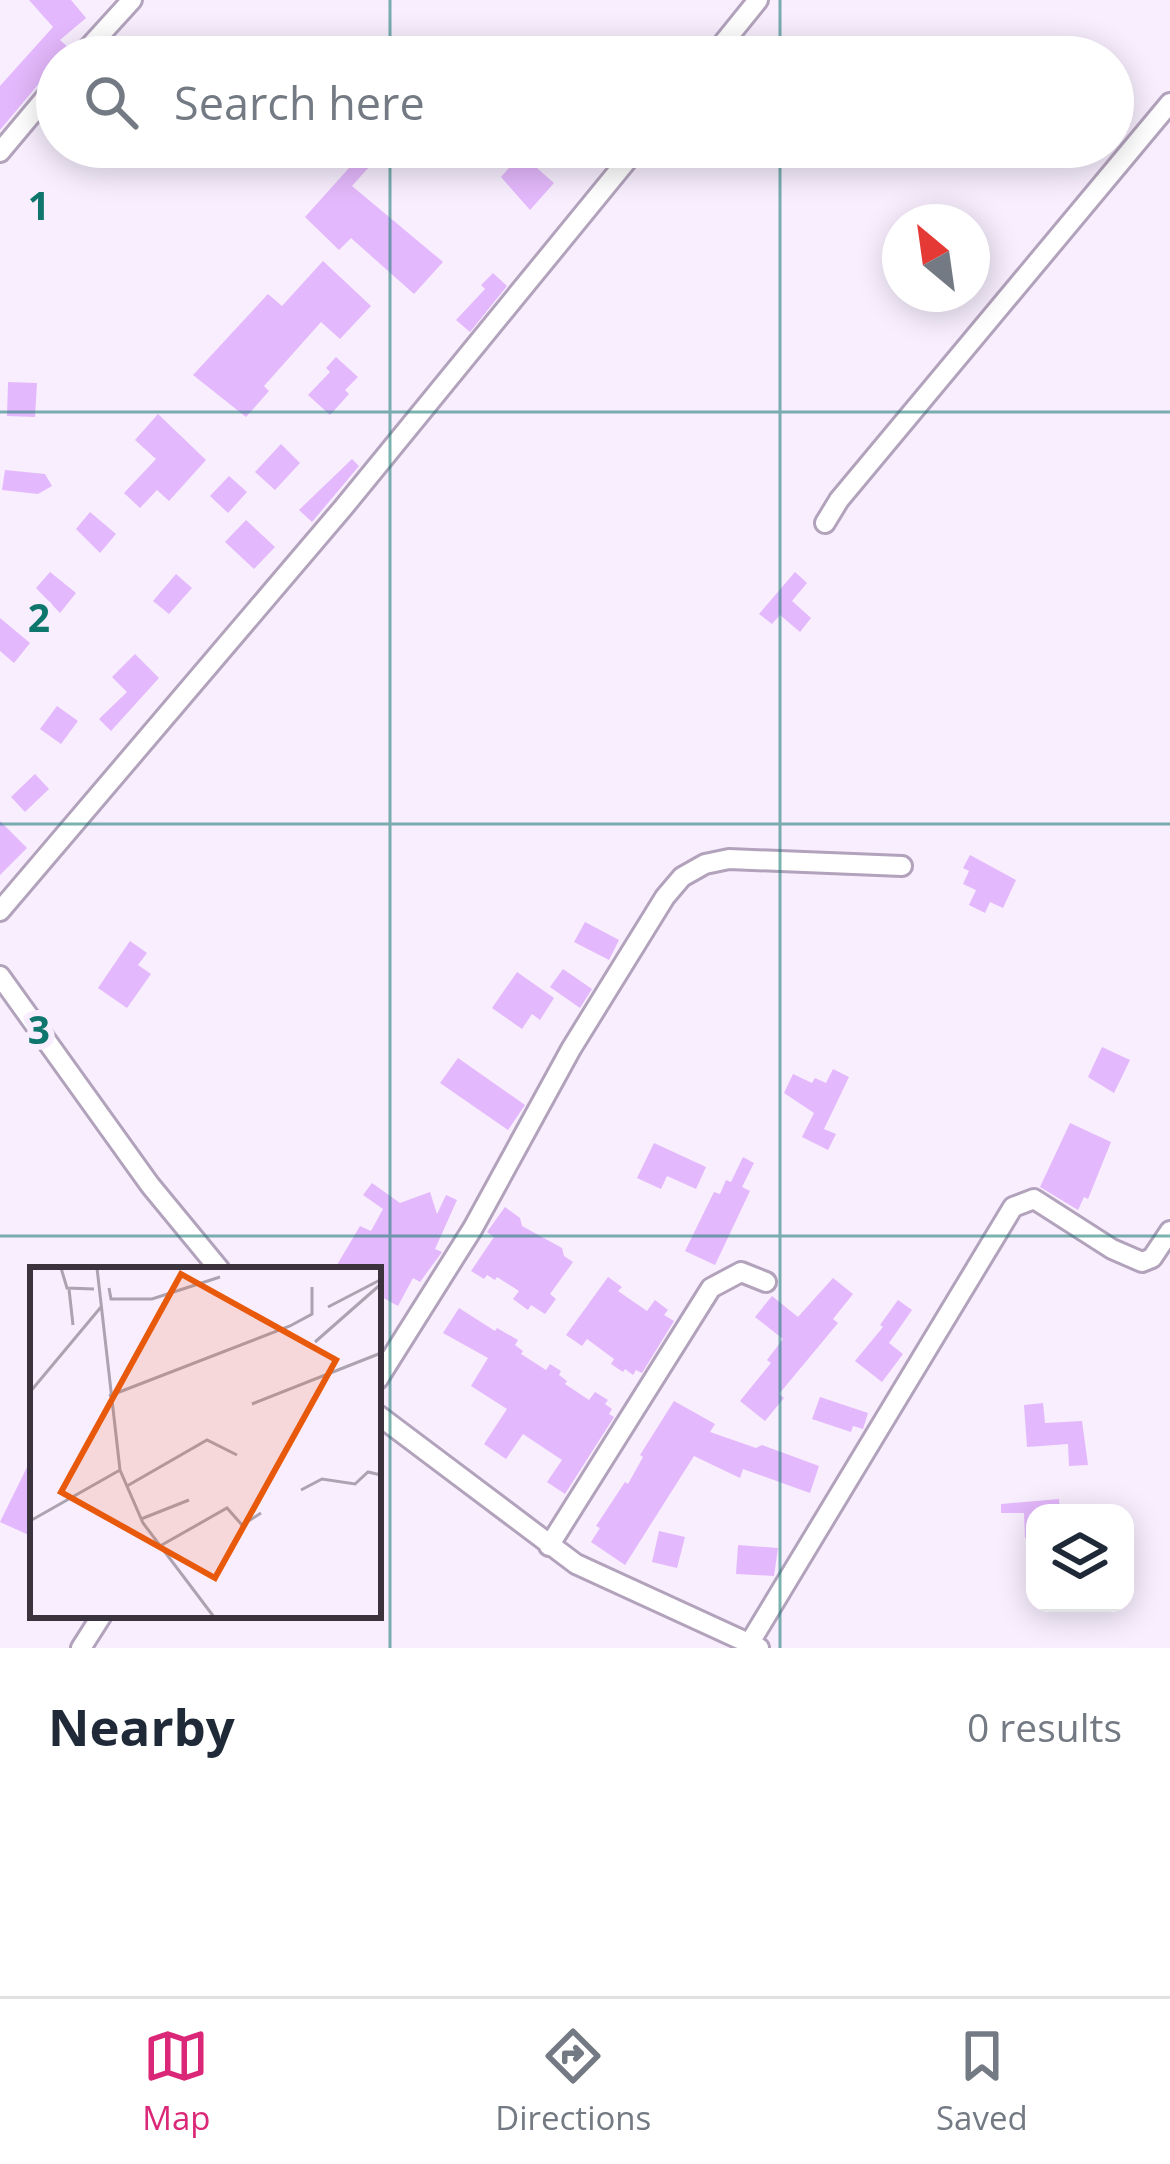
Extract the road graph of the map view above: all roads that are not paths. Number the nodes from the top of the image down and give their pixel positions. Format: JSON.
{"nodes":[{"id":1,"x":132,"y":0,"type":"edge"},
{"id":2,"x":758,"y":0,"type":"edge"},
{"id":3,"x":99,"y":36,"type":"edge"},
{"id":4,"x":729,"y":36,"type":"edge"},
{"id":5,"x":1170,"y":103,"type":"edge"},
{"id":6,"x":36,"y":109,"type":"edge"},
{"id":7,"x":1134,"y":146,"type":"edge"},
{"id":8,"x":0,"y":152,"type":"edge"},
{"id":9,"x":621,"y":168,"type":"edge"},
{"id":10,"x":1116,"y":168,"type":"edge"},
{"id":11,"x":825,"y":523,"type":"dead end"},
{"id":12,"x":902,"y":866,"type":"dead end"},
{"id":13,"x":0,"y":911,"type":"edge"},
{"id":14,"x":0,"y":976,"type":"edge"},
{"id":15,"x":1170,"y":1231,"type":"edge"},
{"id":16,"x":218,"y":1267,"type":"edge"},
{"id":17,"x":766,"y":1282,"type":"dead end"},
{"id":18,"x":381,"y":1374,"type":"edge"},
{"id":19,"x":381,"y":1416,"type":"edge"},
{"id":20,"x":549,"y":1546,"type":"junction"},
{"id":21,"x":99,"y":1618,"type":"edge"},
{"id":22,"x":754,"y":1646,"type":"edge"},
{"id":23,"x":81,"y":1648,"type":"edge"}],
"edges":[{"from":1,"to":3,"type":"street"},
{"from":2,"to":4,"type":"street"},
{"from":5,"to":7,"type":"street"},
{"from":6,"to":8,"type":"street"},
{"from":9,"to":13,"type":"street"},
{"from":10,"to":11,"type":"street"},
{"from":12,"to":18,"type":"street"},
{"from":14,"to":16,"type":"street"},
{"from":15,"to":22,"type":"street"},
{"from":17,"to":20,"type":"street"},
{"from":19,"to":20,"type":"street"},
{"from":20,"to":22,"type":"street"},
{"from":21,"to":23,"type":"street"}]}
